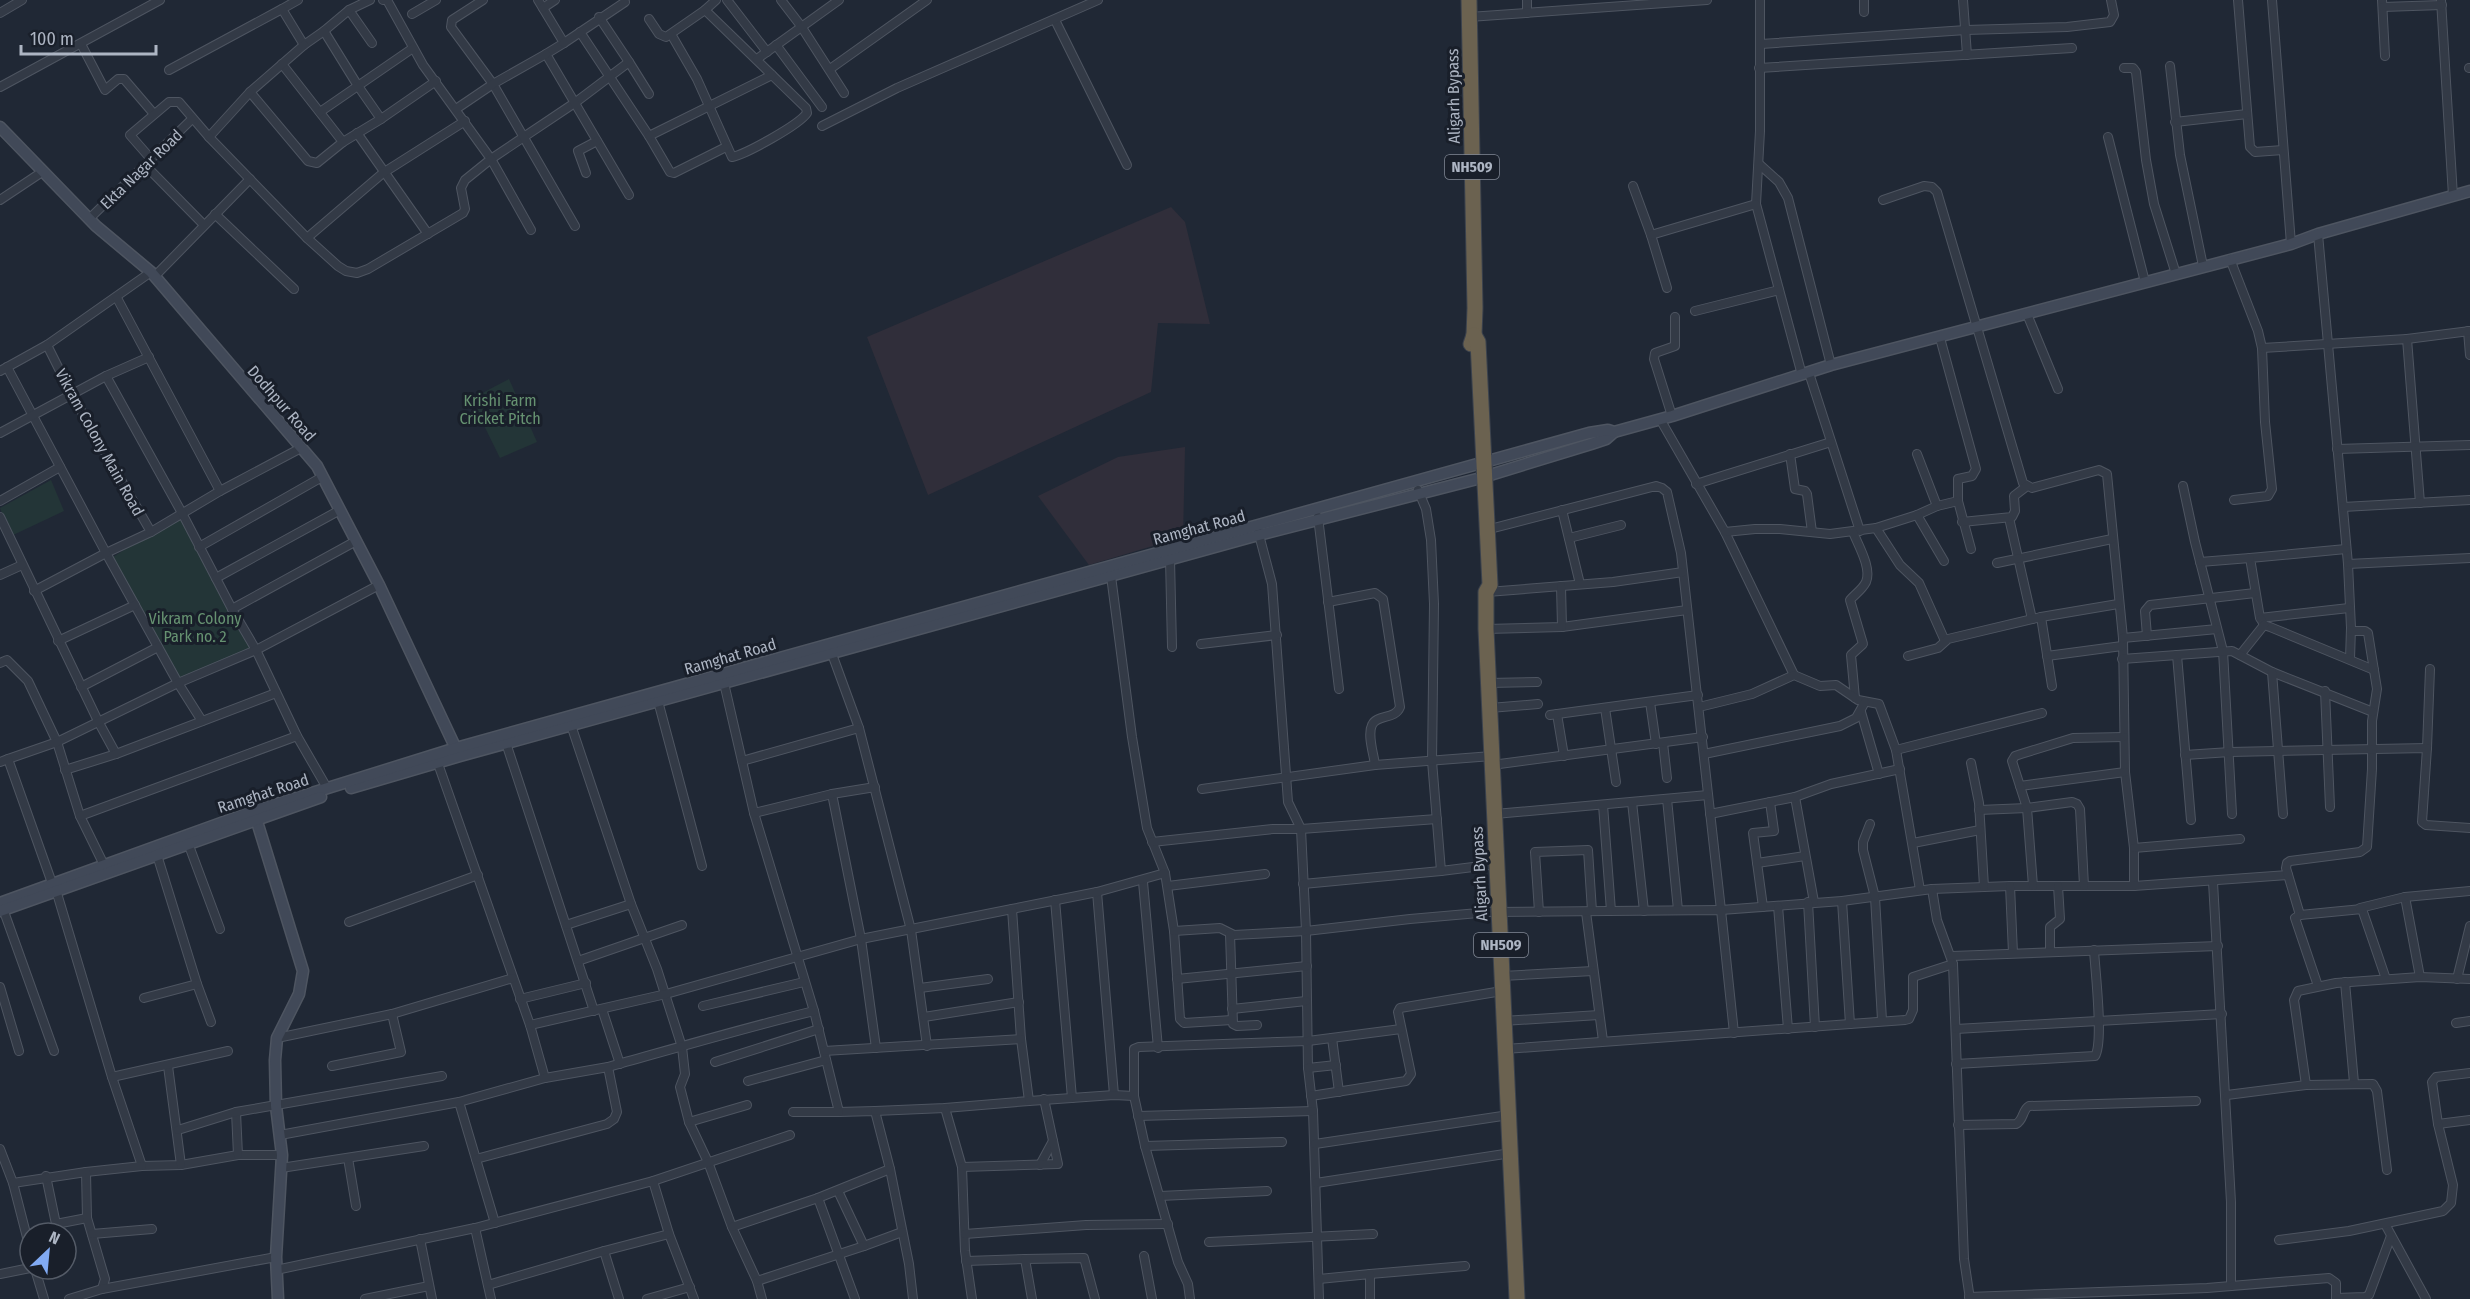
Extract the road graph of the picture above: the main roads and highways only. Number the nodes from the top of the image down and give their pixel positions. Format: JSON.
{"nodes":[{"id":1,"x":1469,"y":0,"type":"edge"},
{"id":2,"x":2,"y":132,"type":"edge"},
{"id":3,"x":2470,"y":191,"type":"edge"},
{"id":4,"x":1481,"y":471,"type":"junction"},
{"id":5,"x":1318,"y":515,"type":"junction"},
{"id":6,"x":1258,"y":531,"type":"junction"},
{"id":7,"x":1486,"y":591,"type":"junction"},
{"id":8,"x":458,"y":752,"type":"junction"},
{"id":9,"x":436,"y":759,"type":"junction"},
{"id":10,"x":255,"y":815,"type":"junction"},
{"id":11,"x":54,"y":887,"type":"junction"},
{"id":12,"x":1,"y":906,"type":"edge"},
{"id":13,"x":1514,"y":1298,"type":"edge"},
{"id":14,"x":278,"y":1299,"type":"edge"}],
"edges":[{"from":1,"to":4,"type":"highway","name":"Aligarh Bypass","number":"NH509"},
{"from":2,"to":8,"type":"main road","name":"Dodhpur Road"},
{"from":3,"to":4,"type":"main road"},
{"from":4,"to":5,"type":"main road","name":"Ramghat Road"},
{"from":4,"to":5,"type":"main road","name":"Ramghat Road"},
{"from":4,"to":7,"type":"highway","name":"Aligarh Bypass","number":"NH509"},
{"from":4,"to":7,"type":"highway","name":"Aligarh Bypass","number":"NH509"},
{"from":5,"to":6,"type":"main road","name":"Ramghat Road"},
{"from":6,"to":8,"type":"main road","name":"Ramghat Road"},
{"from":6,"to":8,"type":"main road","name":"Ramghat Road"},
{"from":7,"to":13,"type":"highway","name":"Aligarh Bypass","number":"NH509"},
{"from":8,"to":9,"type":"main road","name":"Ramghat Road"},
{"from":9,"to":10,"type":"main road","name":"Ramghat Road"},
{"from":9,"to":10,"type":"main road","name":"Ramghat Road"},
{"from":10,"to":11,"type":"main road","name":"Ramghat Road"},
{"from":10,"to":11,"type":"main road","name":"Ramghat Road"},
{"from":10,"to":14,"type":"main road"},
{"from":11,"to":12,"type":"main road","name":"Ramghat Road"}]}
